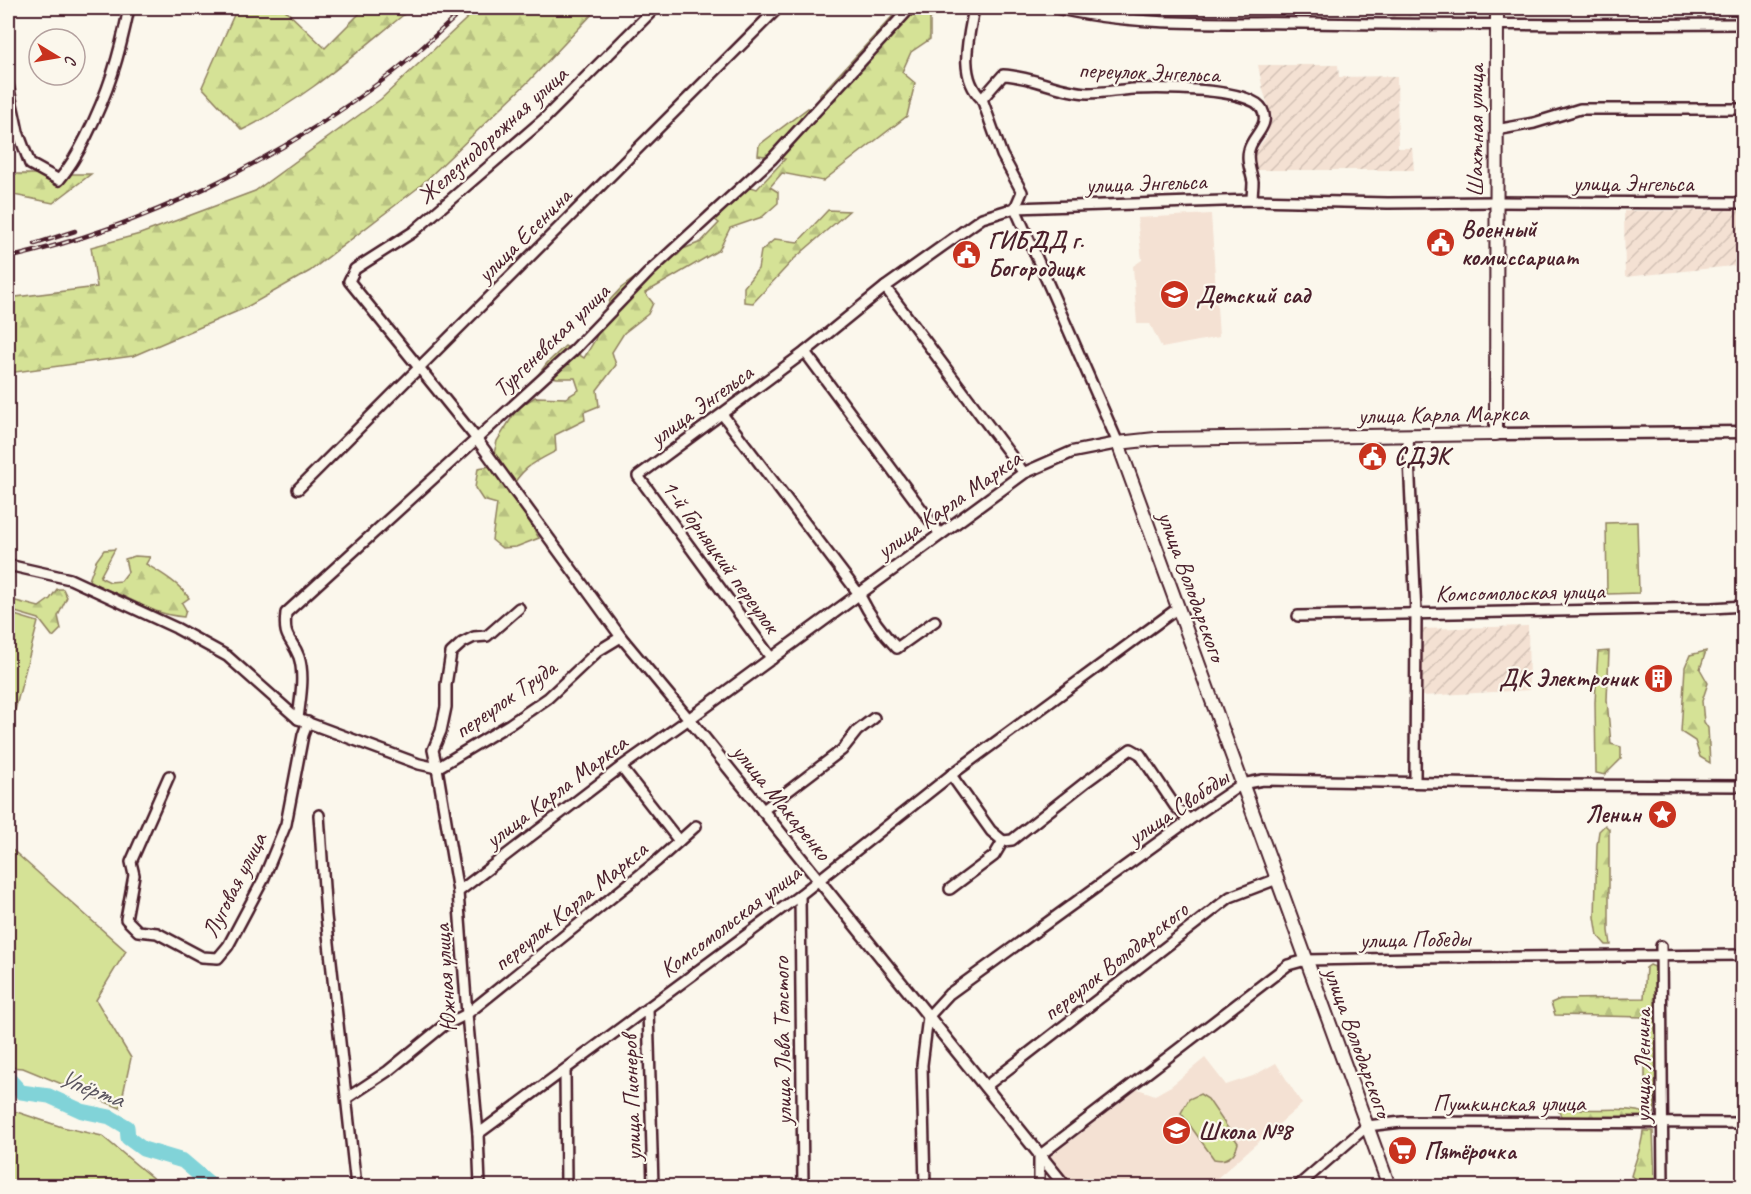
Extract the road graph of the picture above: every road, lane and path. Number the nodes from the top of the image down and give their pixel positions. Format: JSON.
{"nodes":[{"id":1,"x":129,"y":8,"type":"edge"},
{"id":2,"x":655,"y":8,"type":"edge"},
{"id":3,"x":778,"y":8,"type":"edge"},
{"id":4,"x":910,"y":8,"type":"edge"},
{"id":5,"x":974,"y":8,"type":"edge"},
{"id":6,"x":1056,"y":8,"type":"edge"},
{"id":7,"x":1497,"y":8,"type":"edge"},
{"id":8,"x":1743,"y":24,"type":"edge"},
{"id":9,"x":1497,"y":26,"type":"junction"},
{"id":10,"x":8,"y":85,"type":"edge"},
{"id":11,"x":982,"y":99,"type":"junction"},
{"id":12,"x":1743,"y":108,"type":"edge"},
{"id":13,"x":1496,"y":130,"type":"junction"},
{"id":14,"x":1252,"y":200,"type":"junction"},
{"id":15,"x":1496,"y":201,"type":"junction"},
{"id":16,"x":1743,"y":203,"type":"edge"},
{"id":17,"x":1015,"y":208,"type":"junction"},
{"id":18,"x":349,"y":281,"type":"joint"},
{"id":19,"x":885,"y":287,"type":"junction"},
{"id":20,"x":805,"y":352,"type":"junction"},
{"id":21,"x":418,"y":368,"type":"junction"},
{"id":22,"x":722,"y":414,"type":"junction"},
{"id":23,"x":1743,"y":432,"type":"edge"},
{"id":24,"x":1496,"y":434,"type":"junction"},
{"id":25,"x":1408,"y":436,"type":"junction"},
{"id":26,"x":476,"y":438,"type":"junction"},
{"id":27,"x":1118,"y":443,"type":"junction"},
{"id":28,"x":1024,"y":473,"type":"junction"},
{"id":29,"x":638,"y":476,"type":"joint"},
{"id":30,"x":298,"y":489,"type":"dead end"},
{"id":31,"x":940,"y":534,"type":"junction"},
{"id":32,"x":8,"y":565,"type":"edge"},
{"id":33,"x":859,"y":594,"type":"junction"},
{"id":34,"x":1743,"y":606,"type":"edge"},
{"id":35,"x":519,"y":608,"type":"dead end"},
{"id":36,"x":1178,"y":608,"type":"junction"},
{"id":37,"x":1416,"y":614,"type":"junction"},
{"id":38,"x":1298,"y":616,"type":"dead end"},
{"id":39,"x":935,"y":621,"type":"dead end"},
{"id":40,"x":621,"y":637,"type":"junction"},
{"id":41,"x":772,"y":659,"type":"junction"},
{"id":42,"x":874,"y":718,"type":"dead end"},
{"id":43,"x":688,"y":719,"type":"junction"},
{"id":44,"x":303,"y":720,"type":"junction"},
{"id":45,"x":621,"y":767,"type":"junction"},
{"id":46,"x":437,"y":768,"type":"junction"},
{"id":47,"x":951,"y":775,"type":"junction"},
{"id":48,"x":169,"y":776,"type":"dead end"},
{"id":49,"x":1415,"y":782,"type":"junction"},
{"id":50,"x":1242,"y":784,"type":"junction"},
{"id":51,"x":1743,"y":786,"type":"edge"},
{"id":52,"x":762,"y":811,"type":"junction"},
{"id":53,"x":319,"y":815,"type":"dead end"},
{"id":54,"x":1189,"y":820,"type":"junction"},
{"id":55,"x":696,"y":826,"type":"dead end"},
{"id":56,"x":679,"y":841,"type":"junction"},
{"id":57,"x":1003,"y":842,"type":"junction"},
{"id":58,"x":817,"y":879,"type":"junction"},
{"id":59,"x":1276,"y":879,"type":"junction"},
{"id":60,"x":950,"y":889,"type":"dead end"},
{"id":61,"x":458,"y":892,"type":"junction"},
{"id":62,"x":800,"y":895,"type":"junction"},
{"id":63,"x":1662,"y":951,"type":"junction"},
{"id":64,"x":1743,"y":955,"type":"edge"},
{"id":65,"x":1306,"y":960,"type":"junction"},
{"id":66,"x":648,"y":1009,"type":"junction"},
{"id":67,"x":466,"y":1014,"type":"junction"},
{"id":68,"x":928,"y":1017,"type":"junction"},
{"id":69,"x":565,"y":1071,"type":"junction"},
{"id":70,"x":985,"y":1087,"type":"junction"},
{"id":71,"x":347,"y":1098,"type":"junction"},
{"id":72,"x":1662,"y":1123,"type":"junction"},
{"id":73,"x":1743,"y":1123,"type":"edge"},
{"id":74,"x":1366,"y":1126,"type":"junction"},
{"id":75,"x":478,"y":1134,"type":"junction"},
{"id":76,"x":1039,"y":1156,"type":"junction"},
{"id":77,"x":356,"y":1186,"type":"edge"},
{"id":78,"x":480,"y":1186,"type":"edge"},
{"id":79,"x":566,"y":1186,"type":"edge"},
{"id":80,"x":653,"y":1186,"type":"edge"},
{"id":81,"x":804,"y":1186,"type":"edge"},
{"id":82,"x":925,"y":1186,"type":"edge"},
{"id":83,"x":1039,"y":1186,"type":"edge"},
{"id":84,"x":1065,"y":1186,"type":"edge"},
{"id":85,"x":1298,"y":1186,"type":"edge"},
{"id":86,"x":1389,"y":1186,"type":"edge"},
{"id":87,"x":1663,"y":1186,"type":"edge"}],
"edges":[{"from":1,"to":10,"type":"street"},
{"from":2,"to":18,"type":"street","name":"Железнодорожная улица"},
{"from":3,"to":21,"type":"street","name":"улица Есенина"},
{"from":4,"to":26,"type":"street","name":"Тургеневская улица"},
{"from":5,"to":11,"type":"street","name":"улица Володарского"},
{"from":6,"to":9,"type":"street"},
{"from":7,"to":9,"type":"main road","name":"Шахтная улица"},
{"from":8,"to":9,"type":"street"},
{"from":9,"to":13,"type":"main road","name":"Шахтная улица"},
{"from":11,"to":14,"type":"street","name":"переулок Энгельса"},
{"from":11,"to":17,"type":"street","name":"улица Володарского"},
{"from":12,"to":13,"type":"street"},
{"from":13,"to":15,"type":"main road","name":"Шахтная улица"},
{"from":14,"to":15,"type":"street","name":"улица Энгельса"},
{"from":14,"to":17,"type":"street","name":"улица Энгельса"},
{"from":15,"to":16,"type":"street","name":"улица Энгельса"},
{"from":15,"to":24,"type":"main road","name":"Шахтная улица"},
{"from":17,"to":19,"type":"street","name":"улица Энгельса"},
{"from":17,"to":27,"type":"street","name":"улица Володарского"},
{"from":18,"to":21,"type":"street","name":"улица Макаренко"},
{"from":19,"to":20,"type":"street","name":"улица Энгельса"},
{"from":19,"to":28,"type":"street"},
{"from":20,"to":22,"type":"street","name":"улица Энгельса"},
{"from":20,"to":31,"type":"street"},
{"from":21,"to":26,"type":"street","name":"улица Макаренко"},
{"from":21,"to":30,"type":"street","name":"улица Есенина"},
{"from":22,"to":29,"type":"street","name":"улица Энгельса"},
{"from":22,"to":33,"type":"street"},
{"from":23,"to":24,"type":"street","name":"улица Карла Маркса"},
{"from":24,"to":25,"type":"main road","name":"улица Карла Маркса"},
{"from":25,"to":27,"type":"main road","name":"улица Карла Маркса"},
{"from":25,"to":37,"type":"street"},
{"from":26,"to":40,"type":"street","name":"улица Макаренко"},
{"from":26,"to":44,"type":"street","name":"Тургеневская улица"},
{"from":27,"to":28,"type":"street","name":"улица Карла Маркса"},
{"from":27,"to":36,"type":"main road","name":"улица Володарского"},
{"from":28,"to":31,"type":"street","name":"улица Карла Маркса"},
{"from":29,"to":41,"type":"street","name":"1-й Горняцкий переулок"},
{"from":31,"to":33,"type":"street","name":"улица Карла Маркса"},
{"from":32,"to":44,"type":"street"},
{"from":33,"to":39,"type":"street"},
{"from":33,"to":41,"type":"street","name":"улица Карла Маркса"},
{"from":34,"to":37,"type":"street","name":"Комсомольская улица"},
{"from":35,"to":46,"type":"street","name":"Южная улица"},
{"from":36,"to":47,"type":"street","name":"Комсомольская улица"},
{"from":36,"to":50,"type":"main road","name":"улица Володарского"},
{"from":37,"to":38,"type":"street","name":"Комсомольская улица"},
{"from":37,"to":49,"type":"street"},
{"from":40,"to":43,"type":"street","name":"улица Макаренко"},
{"from":40,"to":46,"type":"street","name":"переулок Труда"},
{"from":41,"to":43,"type":"street","name":"улица Карла Маркса"},
{"from":42,"to":52,"type":"street"},
{"from":43,"to":45,"type":"street","name":"улица Карла Маркса"},
{"from":43,"to":52,"type":"street","name":"улица Макаренко"},
{"from":44,"to":46,"type":"street"},
{"from":44,"to":48,"type":"street","name":"Луговая улица"},
{"from":45,"to":56,"type":"street"},
{"from":45,"to":61,"type":"street","name":"улица Карла Маркса"},
{"from":46,"to":61,"type":"street","name":"Южная улица"},
{"from":47,"to":57,"type":"street"},
{"from":47,"to":58,"type":"street","name":"Комсомольская улица"},
{"from":49,"to":50,"type":"street","name":"улица Свободы"},
{"from":49,"to":51,"type":"street","name":"улица Свободы"},
{"from":50,"to":54,"type":"street","name":"улица Свободы"},
{"from":50,"to":59,"type":"main road","name":"улица Володарского"},
{"from":52,"to":58,"type":"street","name":"улица Макаренко"},
{"from":53,"to":71,"type":"street"},
{"from":54,"to":57,"type":"street"},
{"from":54,"to":68,"type":"street","name":"улица Свободы"},
{"from":55,"to":56,"type":"street","name":"переулок Карла Маркса"},
{"from":56,"to":67,"type":"street","name":"переулок Карла Маркса"},
{"from":57,"to":60,"type":"street"},
{"from":58,"to":62,"type":"street","name":"Комсомольская улица"},
{"from":58,"to":68,"type":"street","name":"улица Макаренко"},
{"from":59,"to":65,"type":"main road","name":"улица Володарского"},
{"from":59,"to":70,"type":"street","name":"переулок Володарского"},
{"from":61,"to":67,"type":"street","name":"Южная улица"},
{"from":62,"to":66,"type":"street","name":"Комсомольская улица"},
{"from":62,"to":81,"type":"street","name":"улица Льва Толстого"},
{"from":63,"to":64,"type":"street","name":"улица Победы"},
{"from":63,"to":65,"type":"street","name":"улица Победы"},
{"from":63,"to":72,"type":"street","name":"улица Ленина"},
{"from":65,"to":74,"type":"main road","name":"улица Володарского"},
{"from":65,"to":76,"type":"street","name":"улица Победы"},
{"from":66,"to":69,"type":"street","name":"Комсомольская улица"},
{"from":66,"to":80,"type":"street","name":"улица Пионеров"},
{"from":67,"to":71,"type":"street","name":"переулок Карла Маркса"},
{"from":67,"to":75,"type":"street","name":"Южная улица"},
{"from":68,"to":70,"type":"street","name":"улица Макаренко"},
{"from":68,"to":82,"type":"street"},
{"from":69,"to":75,"type":"street","name":"Комсомольская улица"},
{"from":69,"to":79,"type":"street"},
{"from":70,"to":76,"type":"street","name":"улица Макаренко"},
{"from":71,"to":77,"type":"street"},
{"from":72,"to":73,"type":"street","name":"Пушкинская улица"},
{"from":72,"to":74,"type":"street","name":"Пушкинская улица"},
{"from":72,"to":87,"type":"street","name":"улица Ленина"},
{"from":74,"to":85,"type":"street"},
{"from":74,"to":86,"type":"main road","name":"улица Володарского"},
{"from":75,"to":78,"type":"street","name":"Южная улица"},
{"from":76,"to":83,"type":"street"},
{"from":76,"to":84,"type":"street","name":"улица Макаренко"}]}
